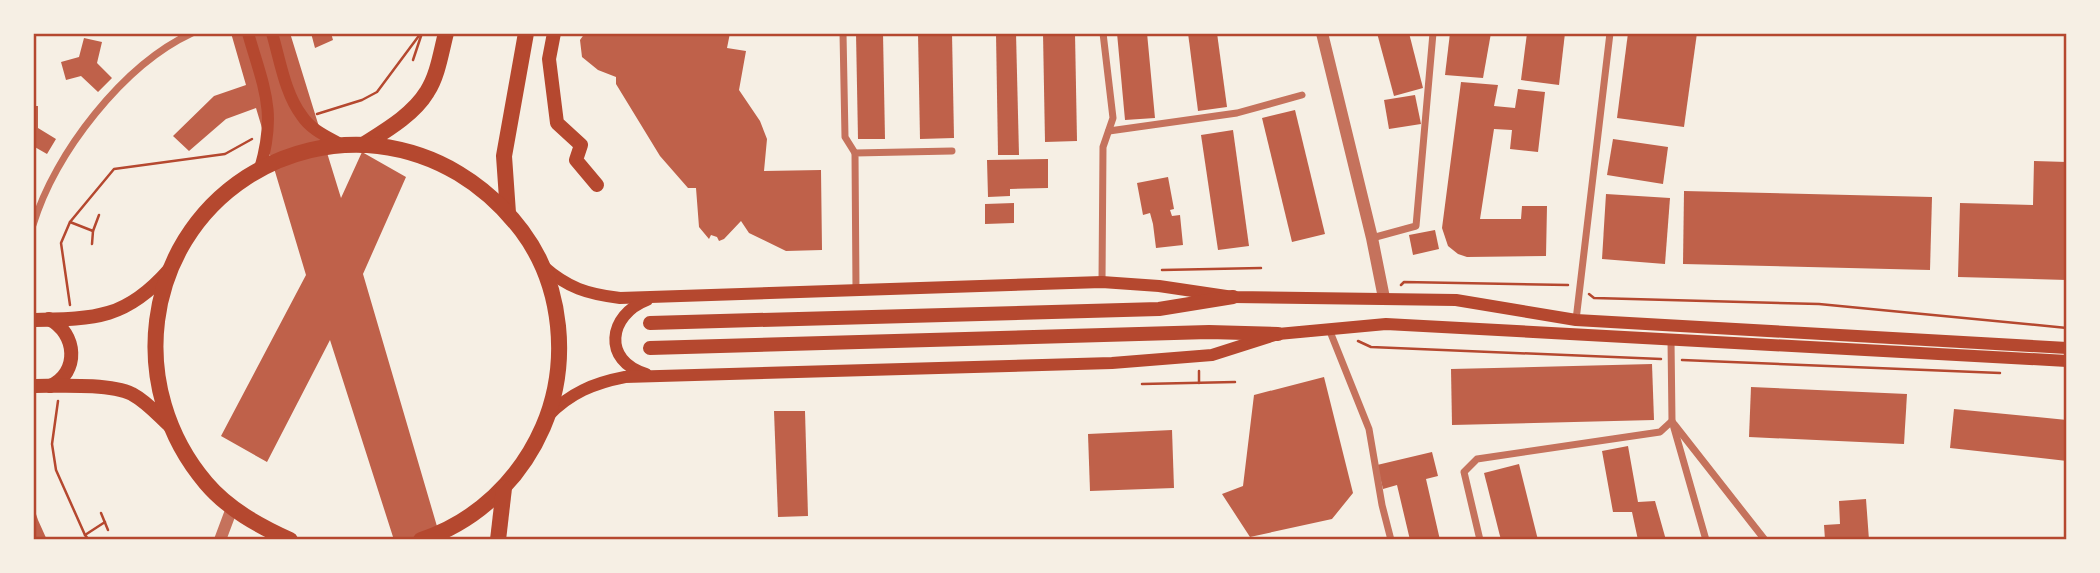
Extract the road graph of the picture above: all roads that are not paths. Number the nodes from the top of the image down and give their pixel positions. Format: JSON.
{"nodes":[{"id":1,"x":192,"y":33,"type":"edge"},
{"id":2,"x":248,"y":33,"type":"edge"},
{"id":3,"x":272,"y":33,"type":"edge"},
{"id":4,"x":446,"y":33,"type":"edge"},
{"id":5,"x":526,"y":33,"type":"edge"},
{"id":6,"x":554,"y":33,"type":"edge"},
{"id":7,"x":842,"y":33,"type":"edge"},
{"id":8,"x":1103,"y":33,"type":"edge"},
{"id":9,"x":1322,"y":33,"type":"edge"},
{"id":10,"x":1433,"y":33,"type":"edge"},
{"id":11,"x":1610,"y":33,"type":"edge"},
{"id":12,"x":1302,"y":95,"type":"dead end"},
{"id":13,"x":1109,"y":131,"type":"junction"},
{"id":14,"x":342,"y":145,"type":"junction"},
{"id":15,"x":362,"y":145,"type":"junction"},
{"id":16,"x":952,"y":151,"type":"dead end"},
{"id":17,"x":855,"y":153,"type":"junction"},
{"id":18,"x":260,"y":169,"type":"junction"},
{"id":19,"x":597,"y":185,"type":"dead end"},
{"id":20,"x":508,"y":213,"type":"junction"},
{"id":21,"x":33,"y":225,"type":"edge"},
{"id":22,"x":1372,"y":238,"type":"junction"},
{"id":23,"x":541,"y":265,"type":"junction"},
{"id":24,"x":172,"y":266,"type":"junction"},
{"id":25,"x":1102,"y":282,"type":"junction"},
{"id":26,"x":856,"y":289,"type":"junction"},
{"id":27,"x":1233,"y":297,"type":"junction"},
{"id":28,"x":654,"y":298,"type":"junction"},
{"id":29,"x":1384,"y":298,"type":"junction"},
{"id":30,"x":49,"y":319,"type":"junction"},
{"id":31,"x":33,"y":320,"type":"edge"},
{"id":32,"x":1576,"y":320,"type":"junction"},
{"id":33,"x":650,"y":323,"type":"dead end"},
{"id":34,"x":1329,"y":329,"type":"junction"},
{"id":35,"x":1278,"y":334,"type":"junction"},
{"id":36,"x":1671,"y":340,"type":"junction"},
{"id":37,"x":650,"y":348,"type":"dead end"},
{"id":38,"x":2067,"y":348,"type":"edge"},
{"id":39,"x":2067,"y":361,"type":"edge"},
{"id":40,"x":649,"y":375,"type":"junction"},
{"id":41,"x":33,"y":386,"type":"edge"},
{"id":42,"x":55,"y":387,"type":"junction"},
{"id":43,"x":548,"y":416,"type":"junction"},
{"id":44,"x":1672,"y":421,"type":"junction"},
{"id":45,"x":170,"y":426,"type":"junction"},
{"id":46,"x":504,"y":488,"type":"junction"},
{"id":47,"x":232,"y":508,"type":"junction"},
{"id":48,"x":220,"y":540,"type":"edge"},
{"id":49,"x":290,"y":540,"type":"edge"},
{"id":50,"x":421,"y":540,"type":"edge"},
{"id":51,"x":498,"y":540,"type":"edge"},
{"id":52,"x":1391,"y":540,"type":"edge"},
{"id":53,"x":1480,"y":540,"type":"edge"},
{"id":54,"x":1706,"y":540,"type":"edge"},
{"id":55,"x":1765,"y":540,"type":"edge"}],
"edges":[{"from":1,"to":21,"type":"street"},
{"from":2,"to":18,"type":"main road"},
{"from":3,"to":14,"type":"main road"},
{"from":4,"to":15,"type":"highway"},
{"from":5,"to":20,"type":"highway"},
{"from":6,"to":19,"type":"main road"},
{"from":7,"to":17,"type":"street"},
{"from":8,"to":13,"type":"street"},
{"from":9,"to":22,"type":"street"},
{"from":10,"to":22,"type":"street"},
{"from":11,"to":32,"type":"street"},
{"from":12,"to":13,"type":"street"},
{"from":13,"to":25,"type":"street"},
{"from":14,"to":15,"type":"highway"},
{"from":14,"to":18,"type":"highway"},
{"from":15,"to":20,"type":"highway"},
{"from":16,"to":17,"type":"street"},
{"from":17,"to":26,"type":"street"},
{"from":18,"to":24,"type":"highway"},
{"from":20,"to":23,"type":"highway"},
{"from":22,"to":29,"type":"street"},
{"from":23,"to":28,"type":"main road"},
{"from":23,"to":43,"type":"highway"},
{"from":24,"to":30,"type":"main road"},
{"from":24,"to":45,"type":"highway"},
{"from":25,"to":26,"type":"main road"},
{"from":25,"to":27,"type":"main road"},
{"from":26,"to":28,"type":"main road"},
{"from":27,"to":29,"type":"main road"},
{"from":27,"to":33,"type":"main road"},
{"from":28,"to":40,"type":"main road"},
{"from":29,"to":32,"type":"main road"},
{"from":30,"to":31,"type":"main road"},
{"from":30,"to":42,"type":"main road"},
{"from":32,"to":38,"type":"main road"},
{"from":34,"to":35,"type":"main road"},
{"from":34,"to":36,"type":"main road"},
{"from":34,"to":52,"type":"street"},
{"from":35,"to":37,"type":"main road"},
{"from":35,"to":40,"type":"main road"},
{"from":36,"to":39,"type":"main road"},
{"from":36,"to":44,"type":"street"},
{"from":40,"to":43,"type":"main road"},
{"from":41,"to":42,"type":"main road"},
{"from":42,"to":45,"type":"main road"},
{"from":43,"to":46,"type":"highway"},
{"from":44,"to":53,"type":"street"},
{"from":44,"to":54,"type":"street"},
{"from":44,"to":55,"type":"street"},
{"from":45,"to":47,"type":"highway"},
{"from":46,"to":50,"type":"highway"},
{"from":46,"to":51,"type":"highway"},
{"from":47,"to":48,"type":"street"},
{"from":47,"to":49,"type":"highway"}]}
